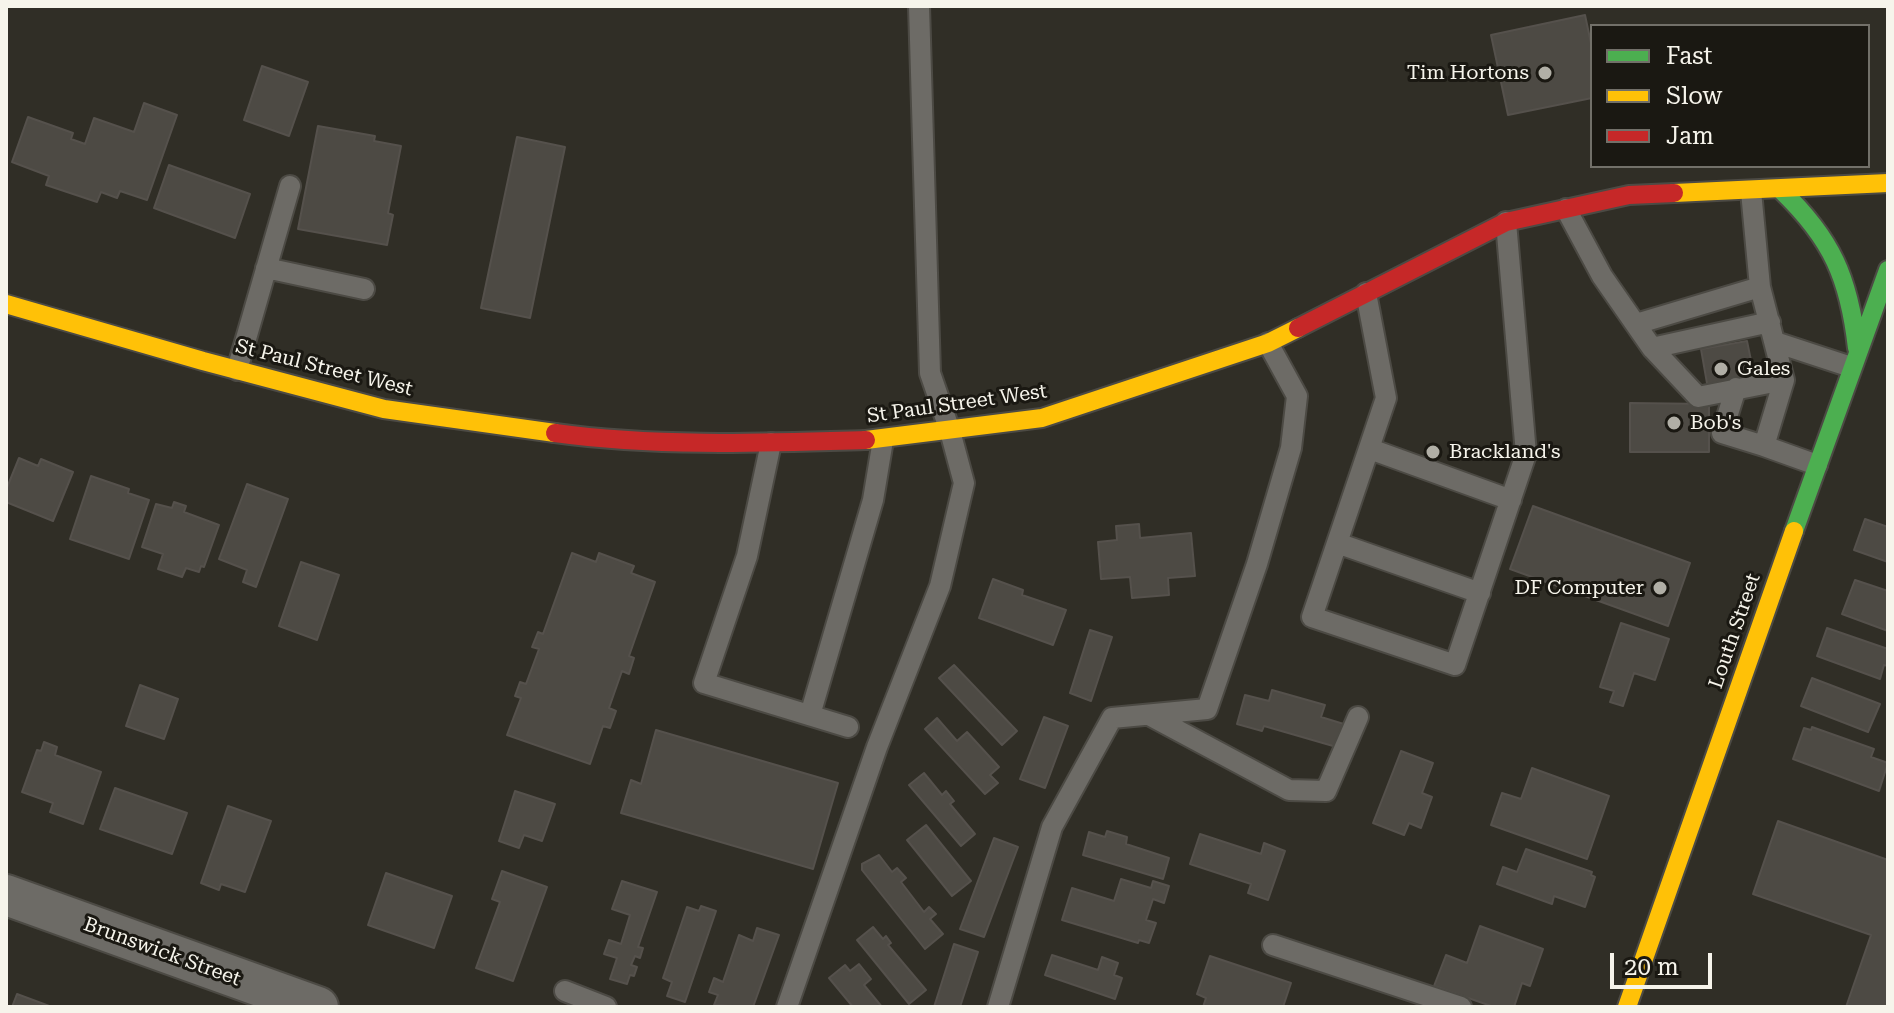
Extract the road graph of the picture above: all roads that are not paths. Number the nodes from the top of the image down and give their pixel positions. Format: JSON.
{"nodes":[{"id":1,"x":919,"y":6,"type":"edge"},
{"id":2,"x":1888,"y":183,"type":"edge"},
{"id":3,"x":290,"y":186,"type":"dead end"},
{"id":4,"x":1781,"y":190,"type":"junction"},
{"id":5,"x":1751,"y":191,"type":"junction"},
{"id":6,"x":1566,"y":209,"type":"junction"},
{"id":7,"x":1506,"y":222,"type":"junction"},
{"id":8,"x":266,"y":268,"type":"junction"},
{"id":9,"x":1888,"y":270,"type":"edge"},
{"id":10,"x":1760,"y":287,"type":"junction"},
{"id":11,"x":364,"y":289,"type":"dead end"},
{"id":12,"x":1366,"y":293,"type":"junction"},
{"id":13,"x":6,"y":304,"type":"edge"},
{"id":14,"x":1636,"y":324,"type":"junction"},
{"id":15,"x":1772,"y":332,"type":"junction"},
{"id":16,"x":1268,"y":343,"type":"junction"},
{"id":17,"x":1652,"y":348,"type":"junction"},
{"id":18,"x":1854,"y":358,"type":"junction"},
{"id":19,"x":237,"y":370,"type":"junction"},
{"id":20,"x":1784,"y":380,"type":"junction"},
{"id":21,"x":1736,"y":388,"type":"junction"},
{"id":22,"x":950,"y":431,"type":"junction"},
{"id":23,"x":883,"y":440,"type":"junction"},
{"id":24,"x":771,"y":443,"type":"junction"},
{"id":25,"x":1764,"y":446,"type":"junction"},
{"id":26,"x":1370,"y":449,"type":"junction"},
{"id":27,"x":1817,"y":465,"type":"junction"},
{"id":28,"x":1511,"y":500,"type":"junction"},
{"id":29,"x":1337,"y":543,"type":"junction"},
{"id":30,"x":1480,"y":593,"type":"junction"},
{"id":31,"x":810,"y":715,"type":"junction"},
{"id":32,"x":1149,"y":715,"type":"junction"},
{"id":33,"x":1358,"y":717,"type":"dead end"},
{"id":34,"x":848,"y":727,"type":"dead end"},
{"id":35,"x":6,"y":895,"type":"edge"},
{"id":36,"x":1273,"y":945,"type":"dead end"},
{"id":37,"x":565,"y":991,"type":"dead end"},
{"id":38,"x":272,"y":1000,"type":"edge"},
{"id":39,"x":318,"y":1007,"type":"edge"},
{"id":40,"x":606,"y":1007,"type":"edge"},
{"id":41,"x":787,"y":1007,"type":"edge"},
{"id":42,"x":998,"y":1007,"type":"edge"},
{"id":43,"x":1461,"y":1007,"type":"edge"},
{"id":44,"x":1627,"y":1007,"type":"edge"}],
"edges":[{"from":1,"to":22,"type":"lane"},
{"from":2,"to":4,"type":"main road","name":"St Paul Street West"},
{"from":3,"to":8,"type":"lane"},
{"from":4,"to":5,"type":"main road","name":"St Paul Street West"},
{"from":4,"to":18,"type":"main road"},
{"from":5,"to":6,"type":"main road","name":"St Paul Street West"},
{"from":5,"to":10,"type":"lane"},
{"from":6,"to":7,"type":"main road","name":"St Paul Street West"},
{"from":6,"to":14,"type":"lane"},
{"from":7,"to":12,"type":"main road","name":"St Paul Street West"},
{"from":7,"to":28,"type":"lane"},
{"from":8,"to":11,"type":"lane"},
{"from":8,"to":19,"type":"lane"},
{"from":9,"to":18,"type":"main road","name":"Louth Street"},
{"from":10,"to":14,"type":"lane"},
{"from":10,"to":15,"type":"lane"},
{"from":12,"to":16,"type":"main road","name":"St Paul Street West"},
{"from":12,"to":26,"type":"lane"},
{"from":13,"to":19,"type":"main road","name":"St Paul Street West"},
{"from":14,"to":17,"type":"lane"},
{"from":15,"to":17,"type":"lane"},
{"from":15,"to":18,"type":"lane"},
{"from":15,"to":20,"type":"lane"},
{"from":16,"to":22,"type":"main road","name":"St Paul Street West"},
{"from":16,"to":32,"type":"lane"},
{"from":17,"to":21,"type":"lane"},
{"from":18,"to":27,"type":"main road","name":"Louth Street"},
{"from":19,"to":24,"type":"main road","name":"St Paul Street West"},
{"from":20,"to":21,"type":"lane"},
{"from":20,"to":25,"type":"lane"},
{"from":21,"to":25,"type":"lane"},
{"from":22,"to":23,"type":"main road","name":"St Paul Street West"},
{"from":22,"to":41,"type":"lane"},
{"from":23,"to":24,"type":"main road","name":"St Paul Street West"},
{"from":23,"to":31,"type":"lane"},
{"from":24,"to":31,"type":"lane"},
{"from":25,"to":27,"type":"lane"},
{"from":26,"to":28,"type":"lane"},
{"from":26,"to":29,"type":"lane"},
{"from":27,"to":44,"type":"main road","name":"Louth Street"},
{"from":28,"to":30,"type":"lane"},
{"from":29,"to":30,"type":"lane"},
{"from":29,"to":30,"type":"lane"},
{"from":31,"to":34,"type":"lane"},
{"from":32,"to":33,"type":"lane"},
{"from":32,"to":42,"type":"lane"},
{"from":35,"to":38,"type":"street","name":"Brunswick Street"},
{"from":36,"to":43,"type":"lane"},
{"from":37,"to":40,"type":"lane"},
{"from":38,"to":39,"type":"street","name":"Brunswick Street"}]}
